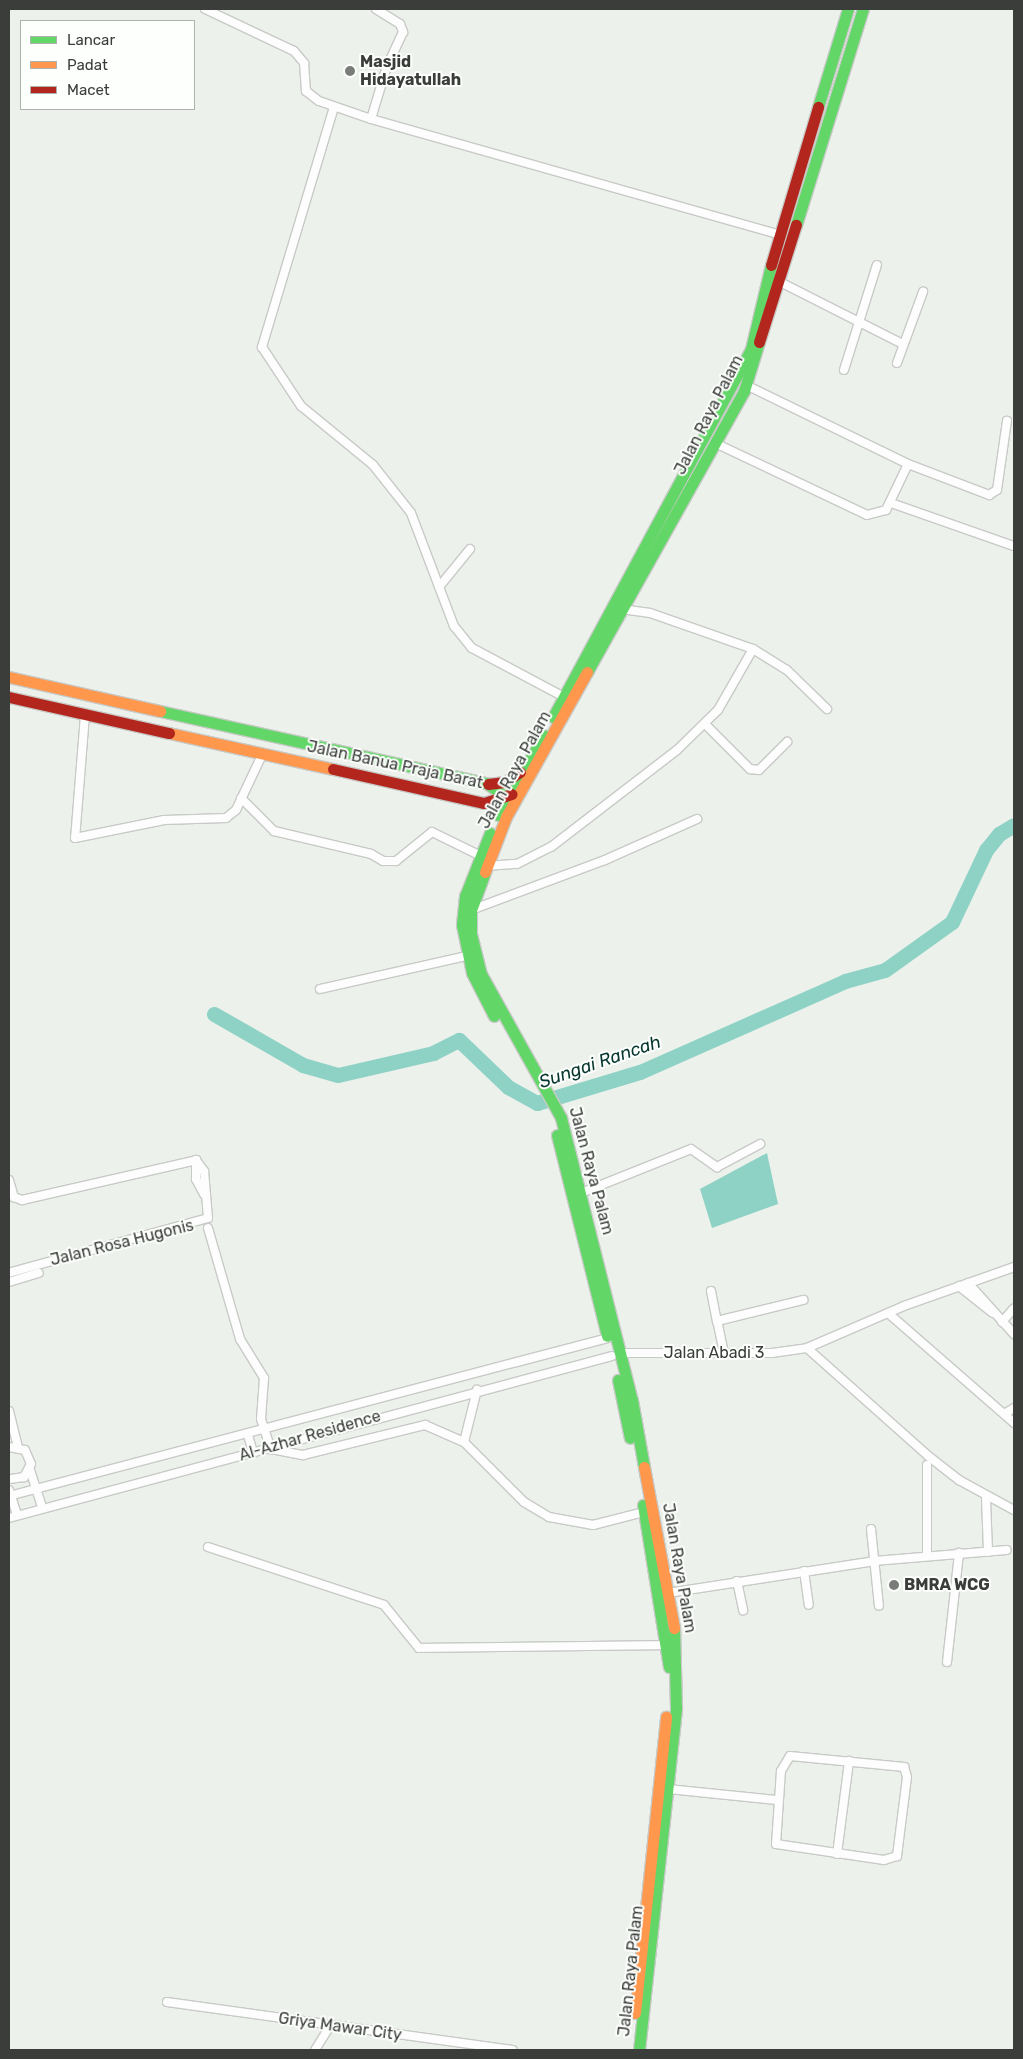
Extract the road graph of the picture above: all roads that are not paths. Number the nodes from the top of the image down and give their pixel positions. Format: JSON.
{"nodes":[{"id":1,"x":205,"y":9,"type":"edge"},
{"id":2,"x":376,"y":9,"type":"edge"},
{"id":3,"x":848,"y":9,"type":"edge"},
{"id":4,"x":863,"y":9,"type":"edge"},
{"id":5,"x":334,"y":107,"type":"junction"},
{"id":6,"x":371,"y":119,"type":"junction"},
{"id":7,"x":778,"y":234,"type":"junction"},
{"id":8,"x":877,"y":265,"type":"dead end"},
{"id":9,"x":780,"y":282,"type":"junction"},
{"id":10,"x":923,"y":292,"type":"dead end"},
{"id":11,"x":857,"y":322,"type":"junction"},
{"id":12,"x":903,"y":344,"type":"junction"},
{"id":13,"x":897,"y":363,"type":"dead end"},
{"id":14,"x":844,"y":370,"type":"dead end"},
{"id":15,"x":746,"y":385,"type":"junction"},
{"id":16,"x":1007,"y":421,"type":"dead end"},
{"id":17,"x":715,"y":443,"type":"junction"},
{"id":18,"x":908,"y":464,"type":"junction"},
{"id":19,"x":683,"y":490,"type":"junction"},
{"id":20,"x":891,"y":503,"type":"junction"},
{"id":21,"x":1014,"y":546,"type":"edge"},
{"id":22,"x":470,"y":549,"type":"dead end"},
{"id":23,"x":440,"y":587,"type":"junction"},
{"id":24,"x":623,"y":609,"type":"junction"},
{"id":25,"x":753,"y":649,"type":"junction"},
{"id":26,"x":9,"y":677,"type":"edge"},
{"id":27,"x":9,"y":697,"type":"edge"},
{"id":28,"x":564,"y":697,"type":"junction"},
{"id":29,"x":826,"y":709,"type":"dead end"},
{"id":30,"x":85,"y":715,"type":"junction"},
{"id":31,"x":705,"y":724,"type":"junction"},
{"id":32,"x":787,"y":742,"type":"dead end"},
{"id":33,"x":263,"y":753,"type":"junction"},
{"id":34,"x":520,"y":772,"type":"junction"},
{"id":35,"x":488,"y":784,"type":"junction"},
{"id":36,"x":524,"y":785,"type":"junction"},
{"id":37,"x":506,"y":797,"type":"junction"},
{"id":38,"x":241,"y":798,"type":"junction"},
{"id":39,"x":484,"y":803,"type":"junction"},
{"id":40,"x":500,"y":819,"type":"junction"},
{"id":41,"x":697,"y":819,"type":"dead end"},
{"id":42,"x":479,"y":855,"type":"junction"},
{"id":43,"x":484,"y":866,"type":"junction"},
{"id":44,"x":471,"y":910,"type":"junction"},
{"id":45,"x":466,"y":956,"type":"junction"},
{"id":46,"x":320,"y":989,"type":"dead end"},
{"id":47,"x":542,"y":1087,"type":"junction"},
{"id":48,"x":550,"y":1100,"type":"junction"},
{"id":49,"x":760,"y":1144,"type":"dead end"},
{"id":50,"x":9,"y":1180,"type":"edge"},
{"id":51,"x":582,"y":1194,"type":"junction"},
{"id":52,"x":208,"y":1228,"type":"dead end"},
{"id":53,"x":1014,"y":1268,"type":"edge"},
{"id":54,"x":596,"y":1272,"type":"junction"},
{"id":55,"x":9,"y":1273,"type":"edge"},
{"id":56,"x":39,"y":1273,"type":"dead end"},
{"id":57,"x":9,"y":1282,"type":"edge"},
{"id":58,"x":968,"y":1284,"type":"junction"},
{"id":59,"x":959,"y":1286,"type":"junction"},
{"id":60,"x":711,"y":1291,"type":"dead end"},
{"id":61,"x":803,"y":1300,"type":"dead end"},
{"id":62,"x":1014,"y":1308,"type":"edge"},
{"id":63,"x":888,"y":1313,"type":"junction"},
{"id":64,"x":993,"y":1313,"type":"junction"},
{"id":65,"x":717,"y":1321,"type":"junction"},
{"id":66,"x":1002,"y":1322,"type":"junction"},
{"id":67,"x":1014,"y":1334,"type":"edge"},
{"id":68,"x":608,"y":1338,"type":"junction"},
{"id":69,"x":807,"y":1348,"type":"junction"},
{"id":70,"x":724,"y":1353,"type":"junction"},
{"id":71,"x":616,"y":1355,"type":"junction"},
{"id":72,"x":477,"y":1390,"type":"junction"},
{"id":73,"x":1014,"y":1408,"type":"edge"},
{"id":74,"x":9,"y":1411,"type":"edge"},
{"id":75,"x":1004,"y":1414,"type":"junction"},
{"id":76,"x":10,"y":1421,"type":"edge"},
{"id":77,"x":1014,"y":1423,"type":"edge"},
{"id":78,"x":263,"y":1430,"type":"junction"},
{"id":79,"x":248,"y":1435,"type":"junction"},
{"id":80,"x":464,"y":1442,"type":"junction"},
{"id":81,"x":9,"y":1448,"type":"edge"},
{"id":82,"x":18,"y":1448,"type":"junction"},
{"id":83,"x":270,"y":1449,"type":"junction"},
{"id":84,"x":253,"y":1453,"type":"junction"},
{"id":85,"x":927,"y":1465,"type":"dead end"},
{"id":86,"x":30,"y":1470,"type":"junction"},
{"id":87,"x":9,"y":1479,"type":"edge"},
{"id":88,"x":36,"y":1488,"type":"junction"},
{"id":89,"x":9,"y":1494,"type":"edge"},
{"id":90,"x":986,"y":1499,"type":"dead end"},
{"id":91,"x":42,"y":1508,"type":"junction"},
{"id":92,"x":1014,"y":1509,"type":"edge"},
{"id":93,"x":648,"y":1511,"type":"junction"},
{"id":94,"x":13,"y":1516,"type":"edge"},
{"id":95,"x":871,"y":1529,"type":"dead end"},
{"id":96,"x":208,"y":1547,"type":"dead end"},
{"id":97,"x":1007,"y":1550,"type":"dead end"},
{"id":98,"x":988,"y":1552,"type":"junction"},
{"id":99,"x":958,"y":1553,"type":"junction"},
{"id":100,"x":927,"y":1556,"type":"junction"},
{"id":101,"x":874,"y":1561,"type":"junction"},
{"id":102,"x":804,"y":1571,"type":"junction"},
{"id":103,"x":737,"y":1581,"type":"junction"},
{"id":104,"x":668,"y":1592,"type":"junction"},
{"id":105,"x":809,"y":1605,"type":"dead end"},
{"id":106,"x":879,"y":1606,"type":"dead end"},
{"id":107,"x":743,"y":1610,"type":"dead end"},
{"id":108,"x":668,"y":1645,"type":"junction"},
{"id":109,"x":947,"y":1662,"type":"dead end"},
{"id":110,"x":849,"y":1761,"type":"junction"},
{"id":111,"x":667,"y":1789,"type":"junction"},
{"id":112,"x":777,"y":1800,"type":"junction"},
{"id":113,"x":837,"y":1854,"type":"junction"},
{"id":114,"x":167,"y":2002,"type":"dead end"},
{"id":115,"x":330,"y":2026,"type":"junction"},
{"id":116,"x":315,"y":2050,"type":"edge"},
{"id":117,"x":513,"y":2050,"type":"edge"},
{"id":118,"x":630,"y":2050,"type":"edge"},
{"id":119,"x":639,"y":2050,"type":"edge"}],
"edges":[{"from":1,"to":5,"type":"street"},
{"from":2,"to":6,"type":"street"},
{"from":3,"to":7,"type":"main road","name":"Jalan Raya Palam"},
{"from":4,"to":9,"type":"main road","name":"Jalan Raya Palam"},
{"from":5,"to":6,"type":"street"},
{"from":5,"to":23,"type":"street"},
{"from":6,"to":7,"type":"street"},
{"from":7,"to":19,"type":"main road","name":"Jalan Raya Palam"},
{"from":8,"to":11,"type":"street"},
{"from":9,"to":11,"type":"street"},
{"from":9,"to":15,"type":"main road","name":"Jalan Raya Palam"},
{"from":10,"to":12,"type":"street"},
{"from":11,"to":12,"type":"street"},
{"from":11,"to":14,"type":"street"},
{"from":12,"to":13,"type":"street"},
{"from":15,"to":17,"type":"main road","name":"Jalan Raya Palam"},
{"from":15,"to":18,"type":"street"},
{"from":16,"to":18,"type":"street"},
{"from":17,"to":19,"type":"main road","name":"Jalan Raya Palam"},
{"from":17,"to":20,"type":"street"},
{"from":18,"to":20,"type":"street"},
{"from":19,"to":24,"type":"main road","name":"Jalan Raya Palam"},
{"from":19,"to":28,"type":"main road","name":"Jalan Raya Palam"},
{"from":20,"to":21,"type":"street"},
{"from":22,"to":23,"type":"street"},
{"from":23,"to":28,"type":"street"},
{"from":24,"to":25,"type":"street"},
{"from":24,"to":36,"type":"main road","name":"Jalan Raya Palam"},
{"from":25,"to":29,"type":"street"},
{"from":25,"to":31,"type":"street"},
{"from":26,"to":35,"type":"main road","name":"Jalan Banua Praja Barat"},
{"from":27,"to":30,"type":"main road","name":"Jalan Banua Praja Barat"},
{"from":28,"to":34,"type":"main road","name":"Jalan Raya Palam"},
{"from":30,"to":33,"type":"main road","name":"Jalan Banua Praja Barat"},
{"from":30,"to":38,"type":"street"},
{"from":31,"to":32,"type":"street"},
{"from":31,"to":43,"type":"street"},
{"from":33,"to":38,"type":"street"},
{"from":33,"to":39,"type":"main road","name":"Jalan Banua Praja Barat"},
{"from":34,"to":35,"type":"main road"},
{"from":34,"to":37,"type":"main road","name":"Jalan Raya Palam"},
{"from":35,"to":37,"type":"main road","name":"Jalan Banua Praja Barat"},
{"from":36,"to":37,"type":"main road"},
{"from":36,"to":40,"type":"main road","name":"Jalan Raya Palam"},
{"from":37,"to":39,"type":"main road","name":"Jalan Banua Praja Barat"},
{"from":37,"to":40,"type":"main road","name":"Jalan Raya Palam"},
{"from":38,"to":42,"type":"street"},
{"from":39,"to":40,"type":"main road"},
{"from":40,"to":42,"type":"main road","name":"Jalan Raya Palam"},
{"from":40,"to":43,"type":"main road","name":"Jalan Raya Palam"},
{"from":41,"to":44,"type":"street"},
{"from":42,"to":45,"type":"main road","name":"Jalan Raya Palam"},
{"from":43,"to":44,"type":"main road","name":"Jalan Raya Palam"},
{"from":44,"to":47,"type":"main road","name":"Jalan Raya Palam"},
{"from":45,"to":46,"type":"street"},
{"from":45,"to":47,"type":"main road","name":"Jalan Raya Palam"},
{"from":47,"to":48,"type":"main road","name":"Jalan Raya Palam"},
{"from":48,"to":51,"type":"main road","name":"Jalan Raya Palam"},
{"from":48,"to":54,"type":"main road","name":"Jalan Raya Palam"},
{"from":49,"to":51,"type":"street"},
{"from":50,"to":55,"type":"street","name":"Jalan Rosa Hugonis"},
{"from":51,"to":54,"type":"main road","name":"Jalan Raya Palam"},
{"from":52,"to":78,"type":"street"},
{"from":53,"to":58,"type":"street","name":"Jalan Abadi 3"},
{"from":54,"to":68,"type":"main road","name":"Jalan Raya Palam"},
{"from":54,"to":71,"type":"main road","name":"Jalan Raya Palam"},
{"from":56,"to":57,"type":"street","name":"Jalan Rosa Hugonis"},
{"from":58,"to":59,"type":"street","name":"Jalan Abadi 3"},
{"from":58,"to":64,"type":"street"},
{"from":59,"to":63,"type":"street","name":"Jalan Abadi 3"},
{"from":59,"to":64,"type":"street"},
{"from":60,"to":65,"type":"street"},
{"from":61,"to":65,"type":"street"},
{"from":62,"to":66,"type":"street"},
{"from":63,"to":69,"type":"street","name":"Jalan Abadi 3"},
{"from":63,"to":75,"type":"street"},
{"from":64,"to":66,"type":"street"},
{"from":65,"to":70,"type":"street"},
{"from":66,"to":67,"type":"street"},
{"from":68,"to":71,"type":"main road","name":"Jalan Raya Palam"},
{"from":68,"to":78,"type":"street","name":"Al-Azhar Residence"},
{"from":69,"to":70,"type":"street","name":"Jalan Abadi 3"},
{"from":69,"to":92,"type":"street"},
{"from":70,"to":71,"type":"street","name":"Jalan Abadi 3"},
{"from":71,"to":72,"type":"street","name":"Al-Azhar Residence"},
{"from":71,"to":93,"type":"main road","name":"Jalan Raya Palam"},
{"from":72,"to":80,"type":"street"},
{"from":72,"to":83,"type":"street","name":"Al-Azhar Residence"},
{"from":73,"to":75,"type":"street"},
{"from":74,"to":76,"type":"street"},
{"from":75,"to":77,"type":"street"},
{"from":76,"to":82,"type":"street"},
{"from":78,"to":79,"type":"street","name":"Al-Azhar Residence"},
{"from":78,"to":83,"type":"street"},
{"from":79,"to":84,"type":"street"},
{"from":79,"to":88,"type":"street","name":"Al-Azhar Residence"},
{"from":80,"to":83,"type":"street"},
{"from":80,"to":93,"type":"street"},
{"from":81,"to":82,"type":"street"},
{"from":82,"to":86,"type":"street"},
{"from":83,"to":84,"type":"street","name":"Al-Azhar Residence"},
{"from":84,"to":91,"type":"street","name":"Al-Azhar Residence"},
{"from":85,"to":100,"type":"street"},
{"from":86,"to":87,"type":"street"},
{"from":86,"to":88,"type":"street"},
{"from":88,"to":89,"type":"street","name":"Al-Azhar Residence"},
{"from":88,"to":91,"type":"street"},
{"from":89,"to":94,"type":"street"},
{"from":90,"to":98,"type":"street"},
{"from":91,"to":94,"type":"street","name":"Al-Azhar Residence"},
{"from":93,"to":104,"type":"main road","name":"Jalan Raya Palam"},
{"from":93,"to":108,"type":"main road","name":"Jalan Raya Palam"},
{"from":95,"to":101,"type":"street"},
{"from":96,"to":108,"type":"street"},
{"from":97,"to":98,"type":"street"},
{"from":98,"to":99,"type":"street"},
{"from":99,"to":100,"type":"street"},
{"from":99,"to":109,"type":"street"},
{"from":100,"to":101,"type":"street"},
{"from":101,"to":102,"type":"street"},
{"from":101,"to":106,"type":"street"},
{"from":102,"to":103,"type":"street"},
{"from":102,"to":105,"type":"street"},
{"from":103,"to":104,"type":"street"},
{"from":103,"to":107,"type":"street"},
{"from":104,"to":111,"type":"main road","name":"Jalan Raya Palam"},
{"from":108,"to":118,"type":"main road","name":"Jalan Raya Palam"},
{"from":110,"to":112,"type":"street"},
{"from":110,"to":113,"type":"street"},
{"from":110,"to":113,"type":"street"},
{"from":111,"to":112,"type":"street"},
{"from":111,"to":119,"type":"main road","name":"Jalan Raya Palam"},
{"from":112,"to":113,"type":"street"},
{"from":114,"to":115,"type":"street","name":"Griya Mawar City"},
{"from":115,"to":116,"type":"street"},
{"from":115,"to":117,"type":"street","name":"Griya Mawar City"}]}
